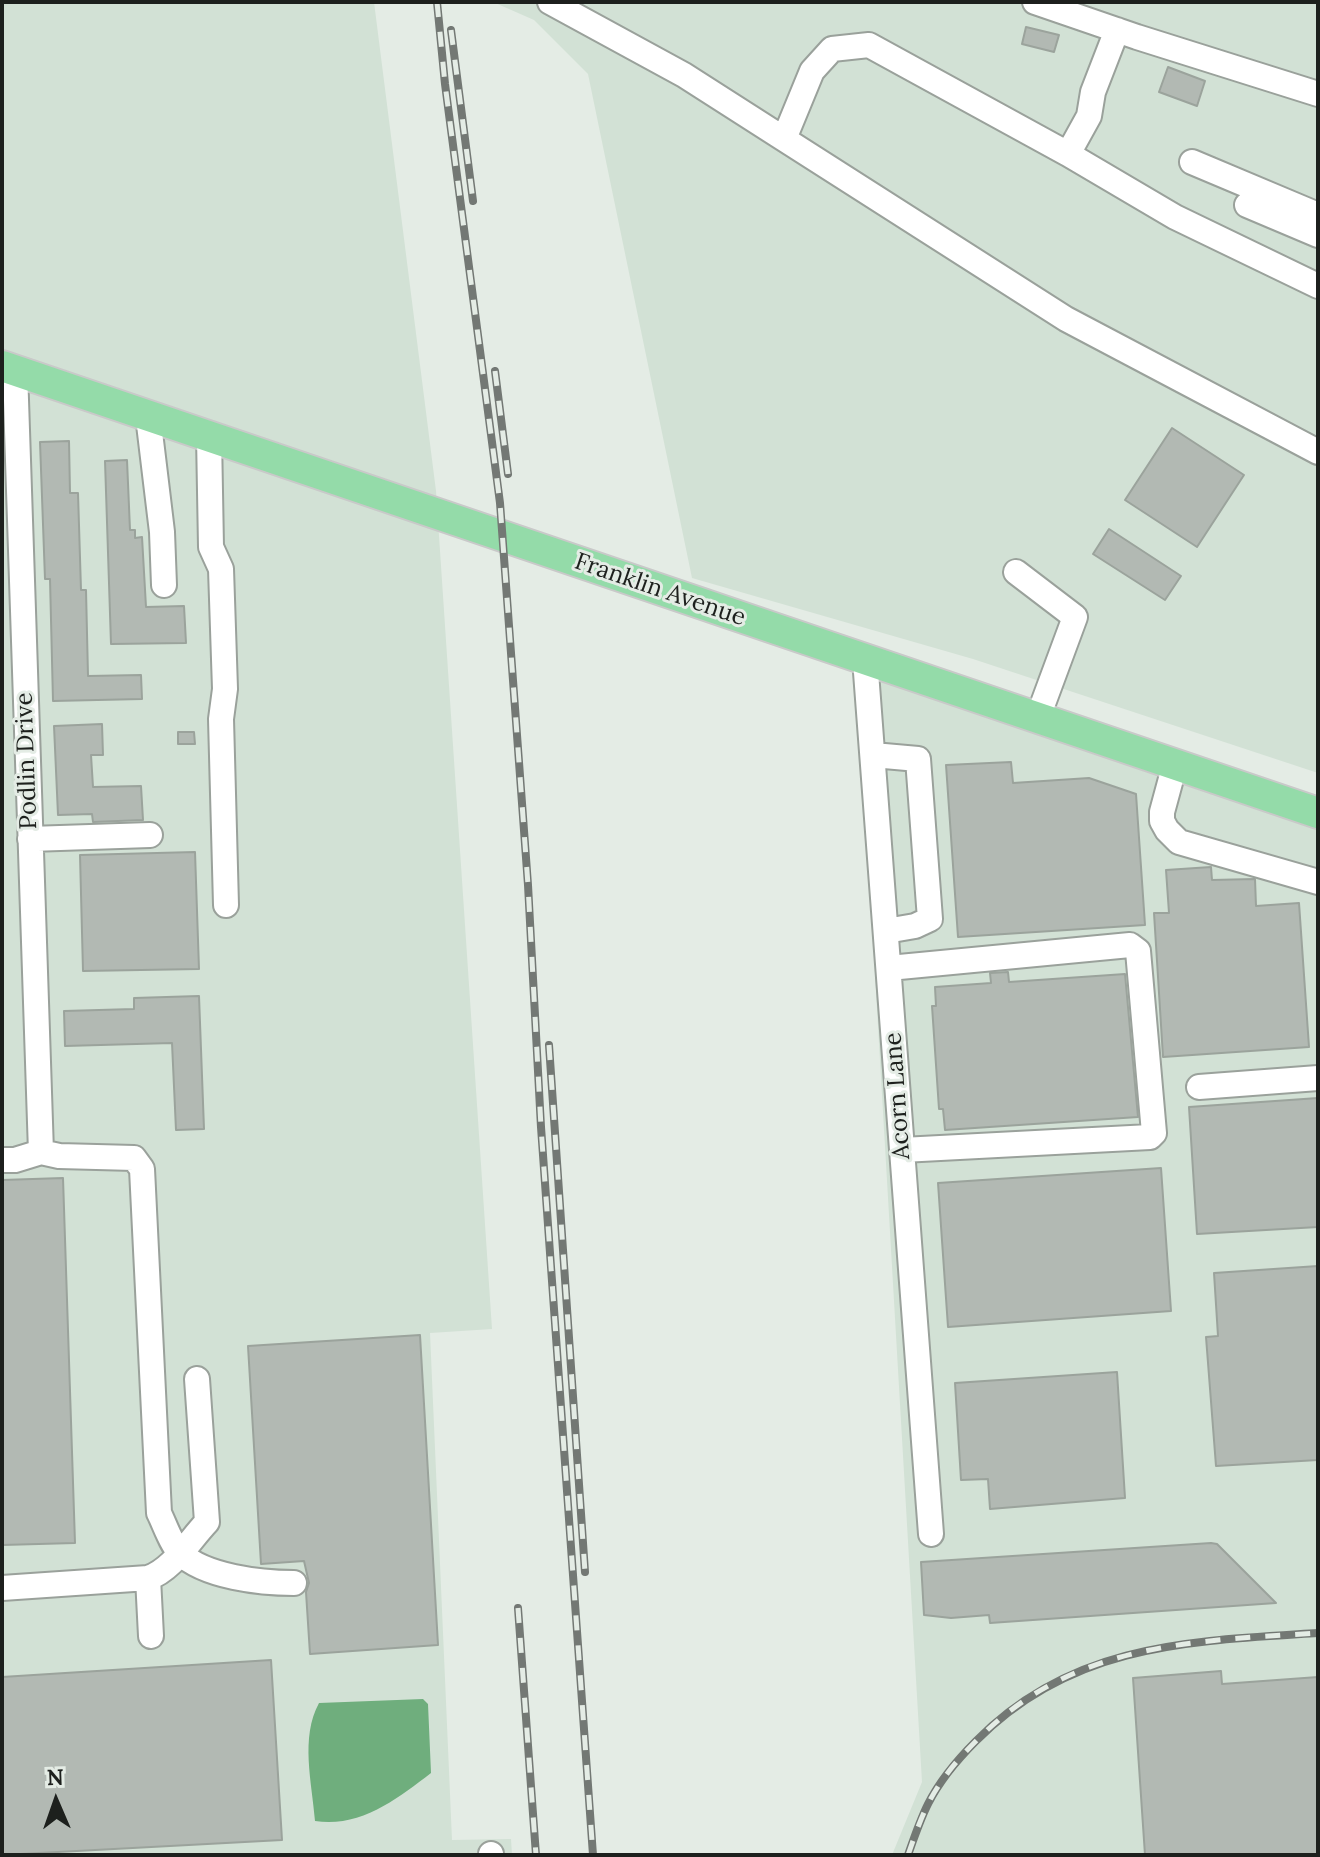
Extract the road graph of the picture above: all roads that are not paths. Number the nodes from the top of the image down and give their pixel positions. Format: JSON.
{"nodes":[{"id":1,"x":550,"y":2,"type":"edge"},
{"id":2,"x":1035,"y":2,"type":"edge"},
{"id":3,"x":1117,"y":30,"type":"junction"},
{"id":4,"x":1318,"y":94,"type":"edge"},
{"id":5,"x":784,"y":139,"type":"junction"},
{"id":6,"x":1068,"y":154,"type":"junction"},
{"id":7,"x":1192,"y":162,"type":"dead end"},
{"id":8,"x":1247,"y":205,"type":"dead end"},
{"id":9,"x":1318,"y":215,"type":"edge"},
{"id":10,"x":1318,"y":235,"type":"edge"},
{"id":11,"x":1318,"y":286,"type":"edge"},
{"id":12,"x":8,"y":368,"type":"edge"},
{"id":13,"x":148,"y":416,"type":"junction"},
{"id":14,"x":209,"y":436,"type":"junction"},
{"id":15,"x":1318,"y":452,"type":"edge"},
{"id":16,"x":1016,"y":572,"type":"dead end"},
{"id":17,"x":164,"y":585,"type":"dead end"},
{"id":18,"x":865,"y":659,"type":"junction"},
{"id":19,"x":13,"y":672,"type":"edge"},
{"id":20,"x":1038,"y":717,"type":"junction"},
{"id":21,"x":873,"y":755,"type":"junction"},
{"id":22,"x":1175,"y":764,"type":"junction"},
{"id":23,"x":1318,"y":813,"type":"edge"},
{"id":24,"x":150,"y":835,"type":"dead end"},
{"id":25,"x":30,"y":839,"type":"junction"},
{"id":26,"x":1318,"y":882,"type":"edge"},
{"id":27,"x":226,"y":905,"type":"dead end"},
{"id":28,"x":886,"y":931,"type":"junction"},
{"id":29,"x":889,"y":968,"type":"junction"},
{"id":30,"x":1318,"y":1078,"type":"edge"},
{"id":31,"x":1199,"y":1087,"type":"dead end"},
{"id":32,"x":902,"y":1150,"type":"junction"},
{"id":33,"x":41,"y":1152,"type":"junction"},
{"id":34,"x":2,"y":1160,"type":"edge"},
{"id":35,"x":197,"y":1379,"type":"dead end"},
{"id":36,"x":931,"y":1534,"type":"dead end"},
{"id":37,"x":179,"y":1552,"type":"junction"},
{"id":38,"x":148,"y":1578,"type":"junction"},
{"id":39,"x":294,"y":1583,"type":"dead end"},
{"id":40,"x":2,"y":1588,"type":"edge"},
{"id":41,"x":151,"y":1636,"type":"dead end"}],
"edges":[{"from":1,"to":5,"type":"street"},
{"from":2,"to":3,"type":"street"},
{"from":3,"to":4,"type":"street"},
{"from":3,"to":6,"type":"street"},
{"from":5,"to":6,"type":"street"},
{"from":5,"to":15,"type":"street"},
{"from":6,"to":11,"type":"street"},
{"from":7,"to":9,"type":"street"},
{"from":8,"to":10,"type":"street"},
{"from":12,"to":13,"type":"main road","name":"Franklin Avenue"},
{"from":12,"to":19,"type":"street","name":"Podlin Drive"},
{"from":13,"to":14,"type":"main road","name":"Franklin Avenue"},
{"from":13,"to":17,"type":"street"},
{"from":14,"to":18,"type":"main road","name":"Franklin Avenue"},
{"from":14,"to":27,"type":"street"},
{"from":16,"to":20,"type":"street"},
{"from":18,"to":20,"type":"main road","name":"Franklin Avenue"},
{"from":18,"to":21,"type":"street","name":"Acorn Lane"},
{"from":19,"to":25,"type":"street","name":"Podlin Drive"},
{"from":20,"to":22,"type":"main road","name":"Franklin Avenue"},
{"from":21,"to":28,"type":"street","name":"Acorn Lane"},
{"from":21,"to":28,"type":"street"},
{"from":22,"to":23,"type":"main road","name":"Franklin Avenue"},
{"from":22,"to":26,"type":"street"},
{"from":24,"to":25,"type":"street"},
{"from":25,"to":33,"type":"street","name":"Podlin Drive"},
{"from":28,"to":29,"type":"street","name":"Acorn Lane"},
{"from":29,"to":32,"type":"street","name":"Acorn Lane"},
{"from":29,"to":32,"type":"street"},
{"from":30,"to":31,"type":"street"},
{"from":32,"to":36,"type":"street","name":"Acorn Lane"},
{"from":33,"to":34,"type":"street"},
{"from":33,"to":37,"type":"street"},
{"from":35,"to":37,"type":"street"},
{"from":37,"to":38,"type":"street"},
{"from":37,"to":39,"type":"street"},
{"from":38,"to":40,"type":"street"},
{"from":38,"to":41,"type":"street"}]}
